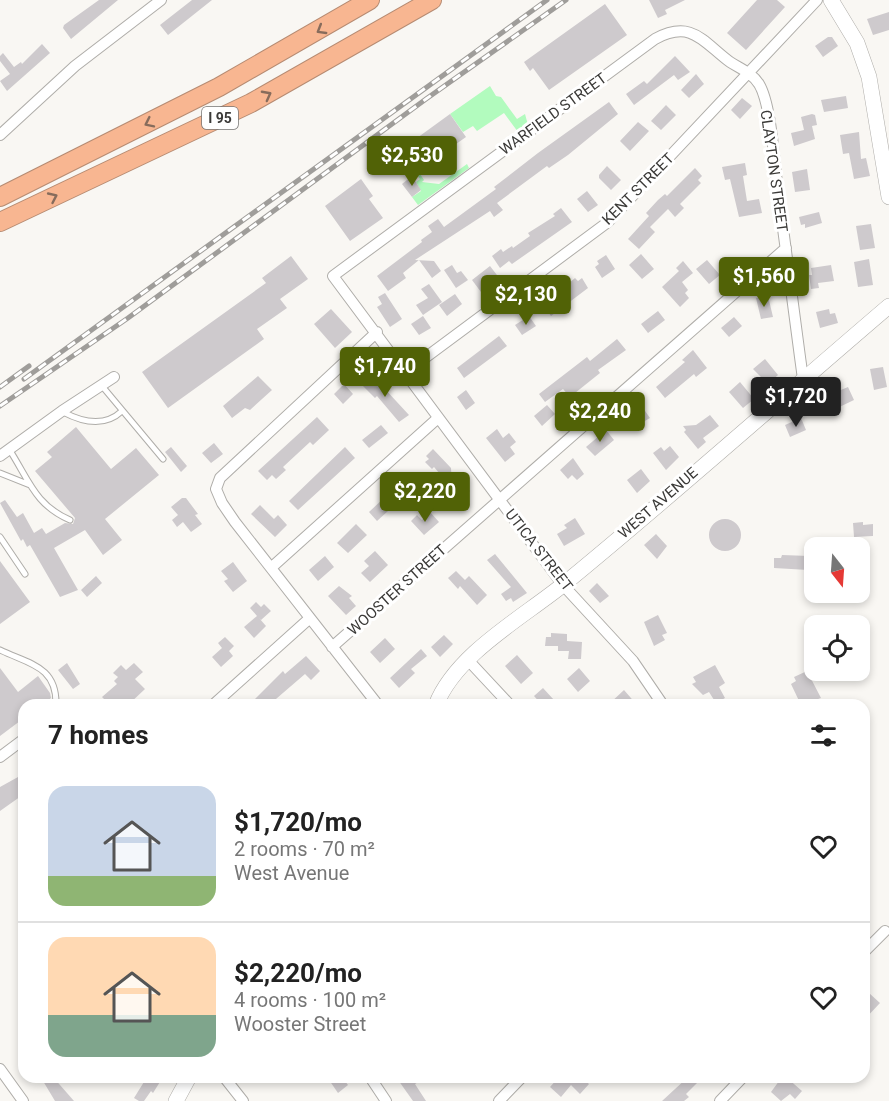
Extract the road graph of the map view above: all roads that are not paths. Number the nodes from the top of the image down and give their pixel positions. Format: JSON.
{"nodes":[{"id":1,"x":161,"y":0,"type":"edge"},
{"id":2,"x":370,"y":0,"type":"edge"},
{"id":3,"x":432,"y":0,"type":"edge"},
{"id":4,"x":817,"y":0,"type":"edge"},
{"id":5,"x":831,"y":0,"type":"edge"},
{"id":6,"x":750,"y":74,"type":"junction"},
{"id":7,"x":0,"y":135,"type":"edge"},
{"id":8,"x":0,"y":197,"type":"edge"},
{"id":9,"x":889,"y":197,"type":"edge"},
{"id":10,"x":0,"y":222,"type":"edge"},
{"id":11,"x":786,"y":248,"type":"junction"},
{"id":12,"x":333,"y":276,"type":"joint"},
{"id":13,"x":889,"y":306,"type":"edge"},
{"id":14,"x":377,"y":332,"type":"junction"},
{"id":15,"x":406,"y":372,"type":"junction"},
{"id":16,"x":114,"y":378,"type":"dead end"},
{"id":17,"x":803,"y":379,"type":"junction"},
{"id":18,"x":101,"y":384,"type":"junction"},
{"id":19,"x":62,"y":411,"type":"junction"},
{"id":20,"x":122,"y":411,"type":"junction"},
{"id":21,"x":438,"y":418,"type":"junction"},
{"id":22,"x":9,"y":449,"type":"junction"},
{"id":23,"x":0,"y":456,"type":"edge"},
{"id":24,"x":163,"y":459,"type":"dead end"},
{"id":25,"x":0,"y":473,"type":"edge"},
{"id":26,"x":30,"y":485,"type":"junction"},
{"id":27,"x":499,"y":498,"type":"junction"},
{"id":28,"x":70,"y":520,"type":"dead end"},
{"id":29,"x":0,"y":537,"type":"edge"},
{"id":30,"x":272,"y":567,"type":"junction"},
{"id":31,"x":25,"y":574,"type":"dead end"},
{"id":32,"x":563,"y":585,"type":"junction"},
{"id":33,"x":310,"y":618,"type":"junction"},
{"id":34,"x":332,"y":647,"type":"junction"},
{"id":35,"x":0,"y":650,"type":"edge"},
{"id":36,"x":468,"y":660,"type":"junction"},
{"id":37,"x":55,"y":699,"type":"edge"},
{"id":38,"x":220,"y":699,"type":"edge"},
{"id":39,"x":373,"y":699,"type":"edge"},
{"id":40,"x":440,"y":699,"type":"edge"},
{"id":41,"x":504,"y":699,"type":"edge"},
{"id":42,"x":659,"y":699,"type":"edge"},
{"id":43,"x":18,"y":744,"type":"edge"},
{"id":44,"x":0,"y":757,"type":"edge"},
{"id":45,"x":885,"y":931,"type":"dead end"},
{"id":46,"x":870,"y":946,"type":"edge"},
{"id":47,"x":0,"y":1069,"type":"edge"},
{"id":48,"x":186,"y":1083,"type":"edge"},
{"id":49,"x":229,"y":1083,"type":"edge"},
{"id":50,"x":374,"y":1083,"type":"edge"},
{"id":51,"x":516,"y":1083,"type":"edge"},
{"id":52,"x":737,"y":1083,"type":"edge"},
{"id":53,"x":23,"y":1101,"type":"edge"},
{"id":54,"x":176,"y":1101,"type":"edge"},
{"id":55,"x":243,"y":1101,"type":"edge"},
{"id":56,"x":386,"y":1101,"type":"edge"},
{"id":57,"x":499,"y":1101,"type":"edge"},
{"id":58,"x":720,"y":1101,"type":"edge"}],
"edges":[{"from":1,"to":7,"type":"street"},
{"from":2,"to":8,"type":"highway","number":"I 95","one_way":true},
{"from":10,"to":3,"type":"highway","number":"I 95","one_way":true},
{"from":4,"to":6,"type":"street","name":"KENT STREET"},
{"from":5,"to":9,"type":"street"},
{"from":6,"to":11,"type":"street","name":"CLAYTON STREET"},
{"from":6,"to":12,"type":"street","name":"WARFIELD STREET"},
{"from":6,"to":15,"type":"street","name":"KENT STREET"},
{"from":11,"to":17,"type":"street","name":"CLAYTON STREET"},
{"from":11,"to":27,"type":"street","name":"WOOSTER STREET"},
{"from":12,"to":14,"type":"street","name":"UTICA STREET"},
{"from":13,"to":17,"type":"street","name":"WEST AVENUE"},
{"from":14,"to":15,"type":"street","name":"UTICA STREET"},
{"from":14,"to":30,"type":"street"},
{"from":15,"to":21,"type":"street","name":"UTICA STREET"},
{"from":16,"to":18,"type":"street"},
{"from":17,"to":32,"type":"street","name":"WEST AVENUE"},
{"from":18,"to":19,"type":"street"},
{"from":18,"to":20,"type":"lane"},
{"from":19,"to":20,"type":"lane"},
{"from":19,"to":22,"type":"street"},
{"from":20,"to":24,"type":"lane"},
{"from":21,"to":27,"type":"street","name":"UTICA STREET"},
{"from":21,"to":30,"type":"street"},
{"from":22,"to":23,"type":"street"},
{"from":22,"to":26,"type":"lane"},
{"from":25,"to":26,"type":"lane"},
{"from":26,"to":28,"type":"lane"},
{"from":27,"to":32,"type":"street","name":"UTICA STREET"},
{"from":27,"to":34,"type":"street","name":"WOOSTER STREET"},
{"from":29,"to":31,"type":"lane"},
{"from":30,"to":33,"type":"street"},
{"from":32,"to":36,"type":"street","name":"WEST AVENUE"},
{"from":32,"to":42,"type":"street","name":"UTICA STREET"},
{"from":33,"to":34,"type":"street"},
{"from":33,"to":38,"type":"street"},
{"from":34,"to":39,"type":"street"},
{"from":35,"to":37,"type":"lane"},
{"from":36,"to":40,"type":"street","name":"WEST AVENUE"},
{"from":36,"to":41,"type":"street"},
{"from":43,"to":44,"type":"street"},
{"from":45,"to":46,"type":"street"},
{"from":47,"to":53,"type":"street"},
{"from":48,"to":54,"type":"street"},
{"from":49,"to":55,"type":"street"},
{"from":50,"to":56,"type":"street"},
{"from":51,"to":57,"type":"street"},
{"from":52,"to":58,"type":"street"}]}
